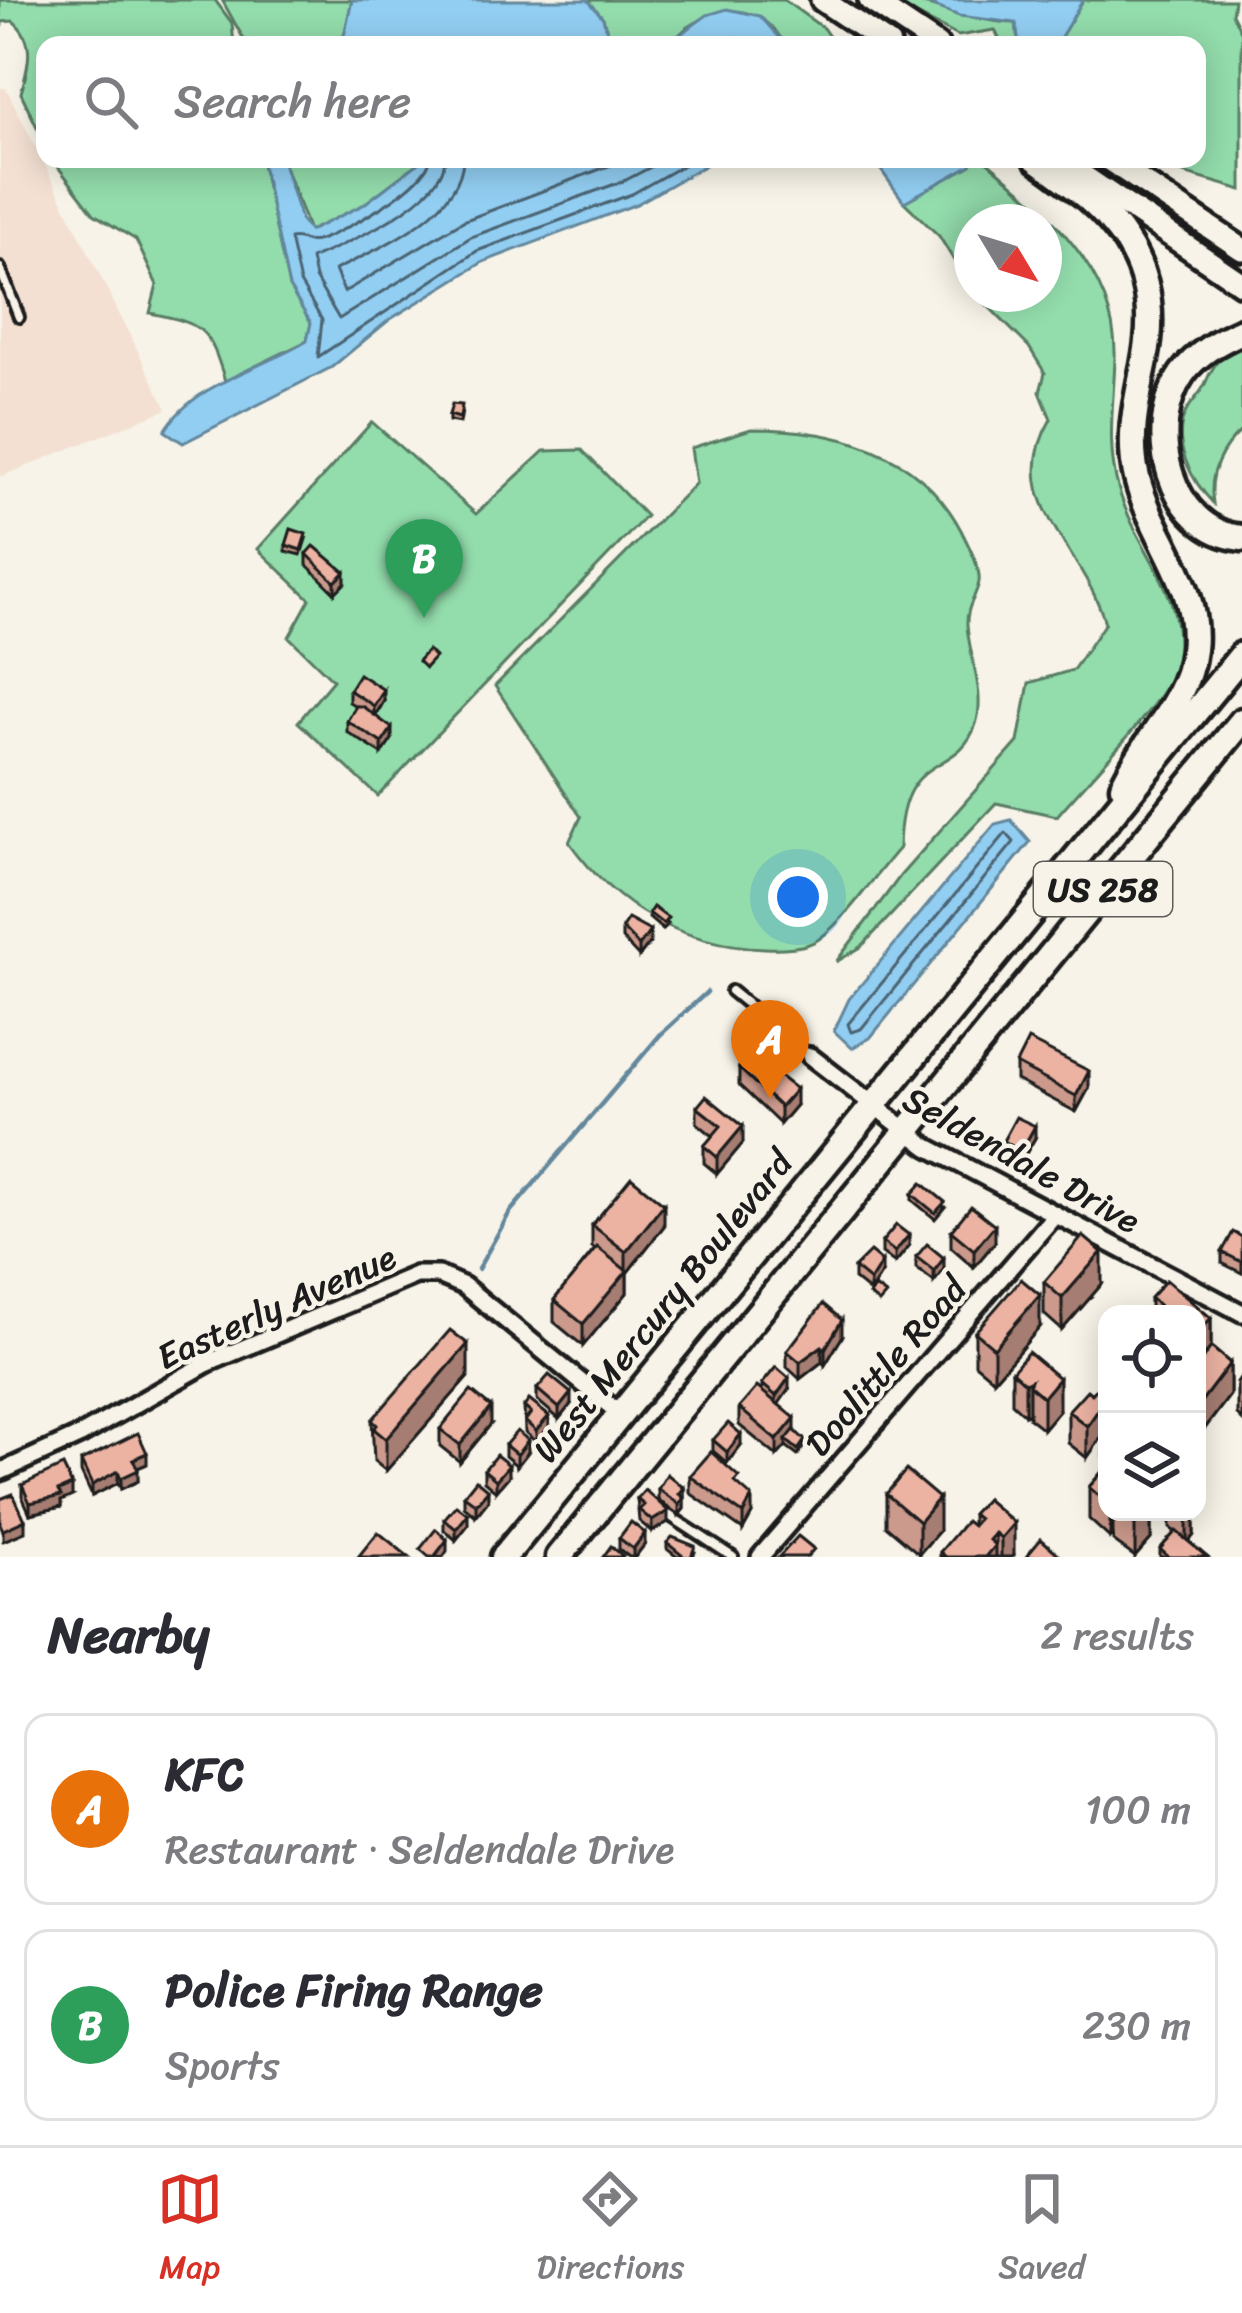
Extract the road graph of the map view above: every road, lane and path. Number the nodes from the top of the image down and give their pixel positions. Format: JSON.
{"nodes":[{"id":1,"x":822,"y":0,"type":"edge"},
{"id":2,"x":869,"y":0,"type":"edge"},
{"id":3,"x":876,"y":36,"type":"edge"},
{"id":4,"x":923,"y":36,"type":"edge"},
{"id":5,"x":1050,"y":168,"type":"edge"},
{"id":6,"x":1071,"y":168,"type":"edge"},
{"id":7,"x":1121,"y":168,"type":"edge"},
{"id":8,"x":1242,"y":249,"type":"edge"},
{"id":9,"x":0,"y":268,"type":"edge"},
{"id":10,"x":1242,"y":284,"type":"edge"},
{"id":11,"x":19,"y":317,"type":"dead end"},
{"id":12,"x":1242,"y":331,"type":"edge"},
{"id":13,"x":1242,"y":538,"type":"edge"},
{"id":14,"x":1242,"y":655,"type":"edge"},
{"id":15,"x":1242,"y":721,"type":"edge"},
{"id":16,"x":1242,"y":740,"type":"edge"},
{"id":17,"x":1202,"y":770,"type":"junction"},
{"id":18,"x":1110,"y":815,"type":"junction"},
{"id":19,"x":731,"y":991,"type":"dead end"},
{"id":20,"x":810,"y":1056,"type":"joint"},
{"id":21,"x":871,"y":1108,"type":"junction"},
{"id":22,"x":904,"y":1133,"type":"junction"},
{"id":23,"x":1055,"y":1215,"type":"junction"},
{"id":24,"x":1242,"y":1313,"type":"edge"},
{"id":25,"x":620,"y":1414,"type":"junction"},
{"id":26,"x":0,"y":1472,"type":"edge"},
{"id":27,"x":659,"y":1508,"type":"edge"},
{"id":28,"x":504,"y":1557,"type":"edge"},
{"id":29,"x":559,"y":1557,"type":"edge"},
{"id":30,"x":733,"y":1557,"type":"edge"},
{"id":31,"x":760,"y":1557,"type":"edge"}],
"edges":[{"from":1,"to":3,"type":"main road"},
{"from":2,"to":4,"type":"main road"},
{"from":5,"to":18,"type":"main road"},
{"from":6,"to":10,"type":"main road"},
{"from":7,"to":8,"type":"main road"},
{"from":9,"to":11,"type":"lane"},
{"from":12,"to":13,"type":"main road"},
{"from":14,"to":18,"type":"main road","name":"West Mercury Boulevard","number":"US 258"},
{"from":15,"to":17,"type":"main road","number":"US 258"},
{"from":16,"to":17,"type":"main road"},
{"from":17,"to":22,"type":"main road","number":"US 258"},
{"from":18,"to":21,"type":"main road","name":"West Mercury Boulevard","number":"US 258"},
{"from":19,"to":20,"type":"lane","name":"Seldendale Drive"},
{"from":20,"to":21,"type":"street","name":"Seldendale Drive"},
{"from":21,"to":22,"type":"street","name":"Seldendale Drive"},
{"from":21,"to":25,"type":"main road","name":"West Mercury Boulevard","number":"US 258"},
{"from":22,"to":23,"type":"street","name":"Seldendale Drive"},
{"from":22,"to":29,"type":"main road","number":"US 258"},
{"from":23,"to":24,"type":"street","name":"Seldendale Drive"},
{"from":23,"to":31,"type":"street","name":"Doolittle Road"},
{"from":25,"to":26,"type":"street","name":"Easterly Avenue"},
{"from":25,"to":28,"type":"main road","name":"West Mercury Boulevard","number":"US 258"},
{"from":27,"to":30,"type":"lane"}]}
